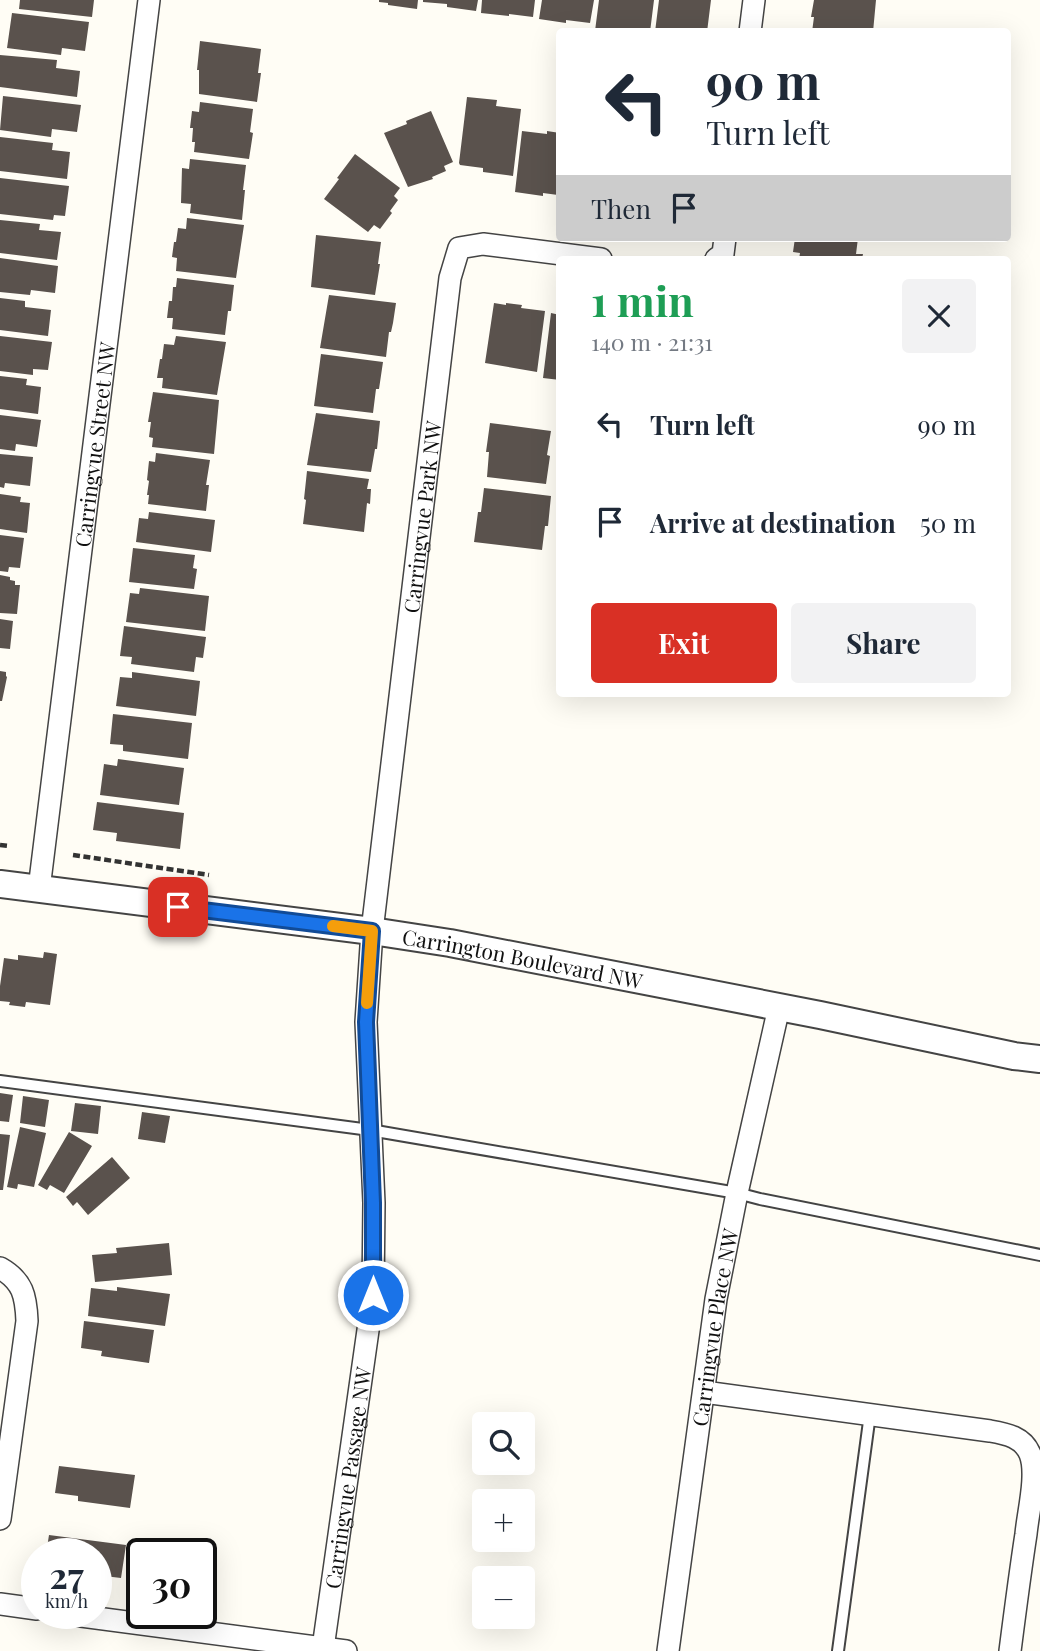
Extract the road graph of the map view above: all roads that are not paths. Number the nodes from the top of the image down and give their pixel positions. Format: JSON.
{"nodes":[{"id":1,"x":149,"y":0,"type":"edge"},
{"id":2,"x":754,"y":0,"type":"edge"},
{"id":3,"x":750,"y":28,"type":"edge"},
{"id":4,"x":577,"y":256,"type":"edge"},
{"id":5,"x":0,"y":884,"type":"edge"},
{"id":6,"x":38,"y":889,"type":"junction"},
{"id":7,"x":372,"y":931,"type":"junction"},
{"id":8,"x":779,"y":1007,"type":"junction"},
{"id":9,"x":1040,"y":1059,"type":"edge"},
{"id":10,"x":0,"y":1081,"type":"edge"},
{"id":11,"x":370,"y":1130,"type":"junction"},
{"id":12,"x":737,"y":1193,"type":"junction"},
{"id":13,"x":1040,"y":1255,"type":"edge"},
{"id":14,"x":0,"y":1268,"type":"edge"},
{"id":15,"x":704,"y":1392,"type":"junction"},
{"id":16,"x":870,"y":1415,"type":"junction"},
{"id":17,"x":0,"y":1519,"type":"edge"},
{"id":18,"x":0,"y":1604,"type":"edge"},
{"id":19,"x":21,"y":1607,"type":"edge"},
{"id":20,"x":112,"y":1620,"type":"edge"},
{"id":21,"x":323,"y":1648,"type":"junction"},
{"id":22,"x":346,"y":1651,"type":"edge"},
{"id":23,"x":668,"y":1651,"type":"edge"},
{"id":24,"x":838,"y":1651,"type":"edge"},
{"id":25,"x":1010,"y":1651,"type":"edge"}],
"edges":[{"from":1,"to":6,"type":"street","name":"Carringvue Street NW"},
{"from":2,"to":3,"type":"street"},
{"from":4,"to":7,"type":"street","name":"Carringvue Park NW"},
{"from":5,"to":6,"type":"street","name":"Carrington Boulevard NW"},
{"from":6,"to":7,"type":"street","name":"Carrington Boulevard NW"},
{"from":7,"to":8,"type":"street","name":"Carrington Boulevard NW"},
{"from":7,"to":11,"type":"street","name":"Carringvue Passage NW"},
{"from":8,"to":9,"type":"street","name":"Carrington Boulevard NW"},
{"from":8,"to":12,"type":"street","name":"Carringvue Place NW"},
{"from":10,"to":11,"type":"lane"},
{"from":11,"to":12,"type":"lane"},
{"from":11,"to":21,"type":"street","name":"Carringvue Passage NW"},
{"from":12,"to":13,"type":"lane"},
{"from":12,"to":15,"type":"street","name":"Carringvue Place NW"},
{"from":14,"to":17,"type":"street"},
{"from":15,"to":16,"type":"street"},
{"from":15,"to":23,"type":"street","name":"Carringvue Place NW"},
{"from":16,"to":24,"type":"lane"},
{"from":16,"to":25,"type":"street"},
{"from":18,"to":19,"type":"street"},
{"from":20,"to":21,"type":"street"},
{"from":21,"to":22,"type":"street"}]}
